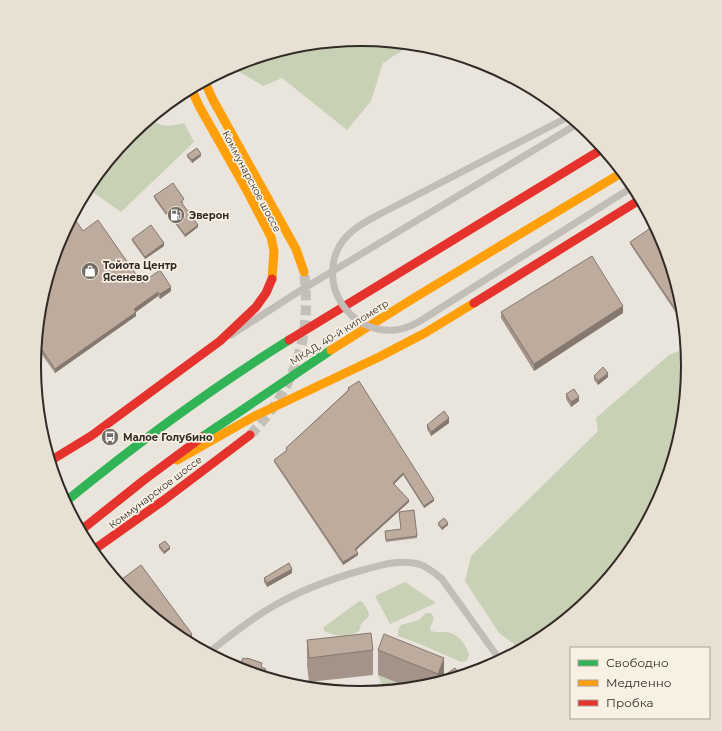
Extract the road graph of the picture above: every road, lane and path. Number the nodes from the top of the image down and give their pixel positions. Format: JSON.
{"nodes":[{"id":1,"x":206,"y":85,"type":"edge"},
{"id":2,"x":193,"y":93,"type":"edge"},
{"id":3,"x":564,"y":119,"type":"edge"},
{"id":4,"x":573,"y":126,"type":"edge"},
{"id":5,"x":599,"y":151,"type":"edge"},
{"id":6,"x":618,"y":175,"type":"edge"},
{"id":7,"x":628,"y":190,"type":"edge"},
{"id":8,"x":636,"y":202,"type":"edge"},
{"id":9,"x":304,"y":272,"type":"tunnel mouth"},
{"id":10,"x":220,"y":341,"type":"junction"},
{"id":11,"x":250,"y":435,"type":"tunnel mouth"},
{"id":12,"x":55,"y":458,"type":"edge"},
{"id":13,"x":145,"y":478,"type":"junction"},
{"id":14,"x":70,"y":498,"type":"edge"},
{"id":15,"x":85,"y":527,"type":"edge"},
{"id":16,"x":98,"y":547,"type":"edge"},
{"id":17,"x":213,"y":649,"type":"edge"},
{"id":18,"x":496,"y":655,"type":"edge"}],
"edges":[{"from":1,"to":9,"type":"main road","name":"Коммунарское шоссе"},
{"from":2,"to":10,"type":"main road","name":"Коммунарское шоссе"},
{"from":3,"to":7,"type":"street","bridge":true},
{"from":4,"to":10,"type":"street"},
{"from":5,"to":14,"type":"main road","name":"МКАД, 40-й километр"},
{"from":6,"to":13,"type":"main road","name":"МКАД, 40-й километр"},
{"from":8,"to":13,"type":"main road"},
{"from":10,"to":12,"type":"main road","name":"Коммунарское шоссе"},
{"from":11,"to":16,"type":"main road","name":"Коммунарское шоссе"},
{"from":13,"to":15,"type":"main road","name":"МКАД, 40-й километр"},
{"from":17,"to":18,"type":"street"}]}
